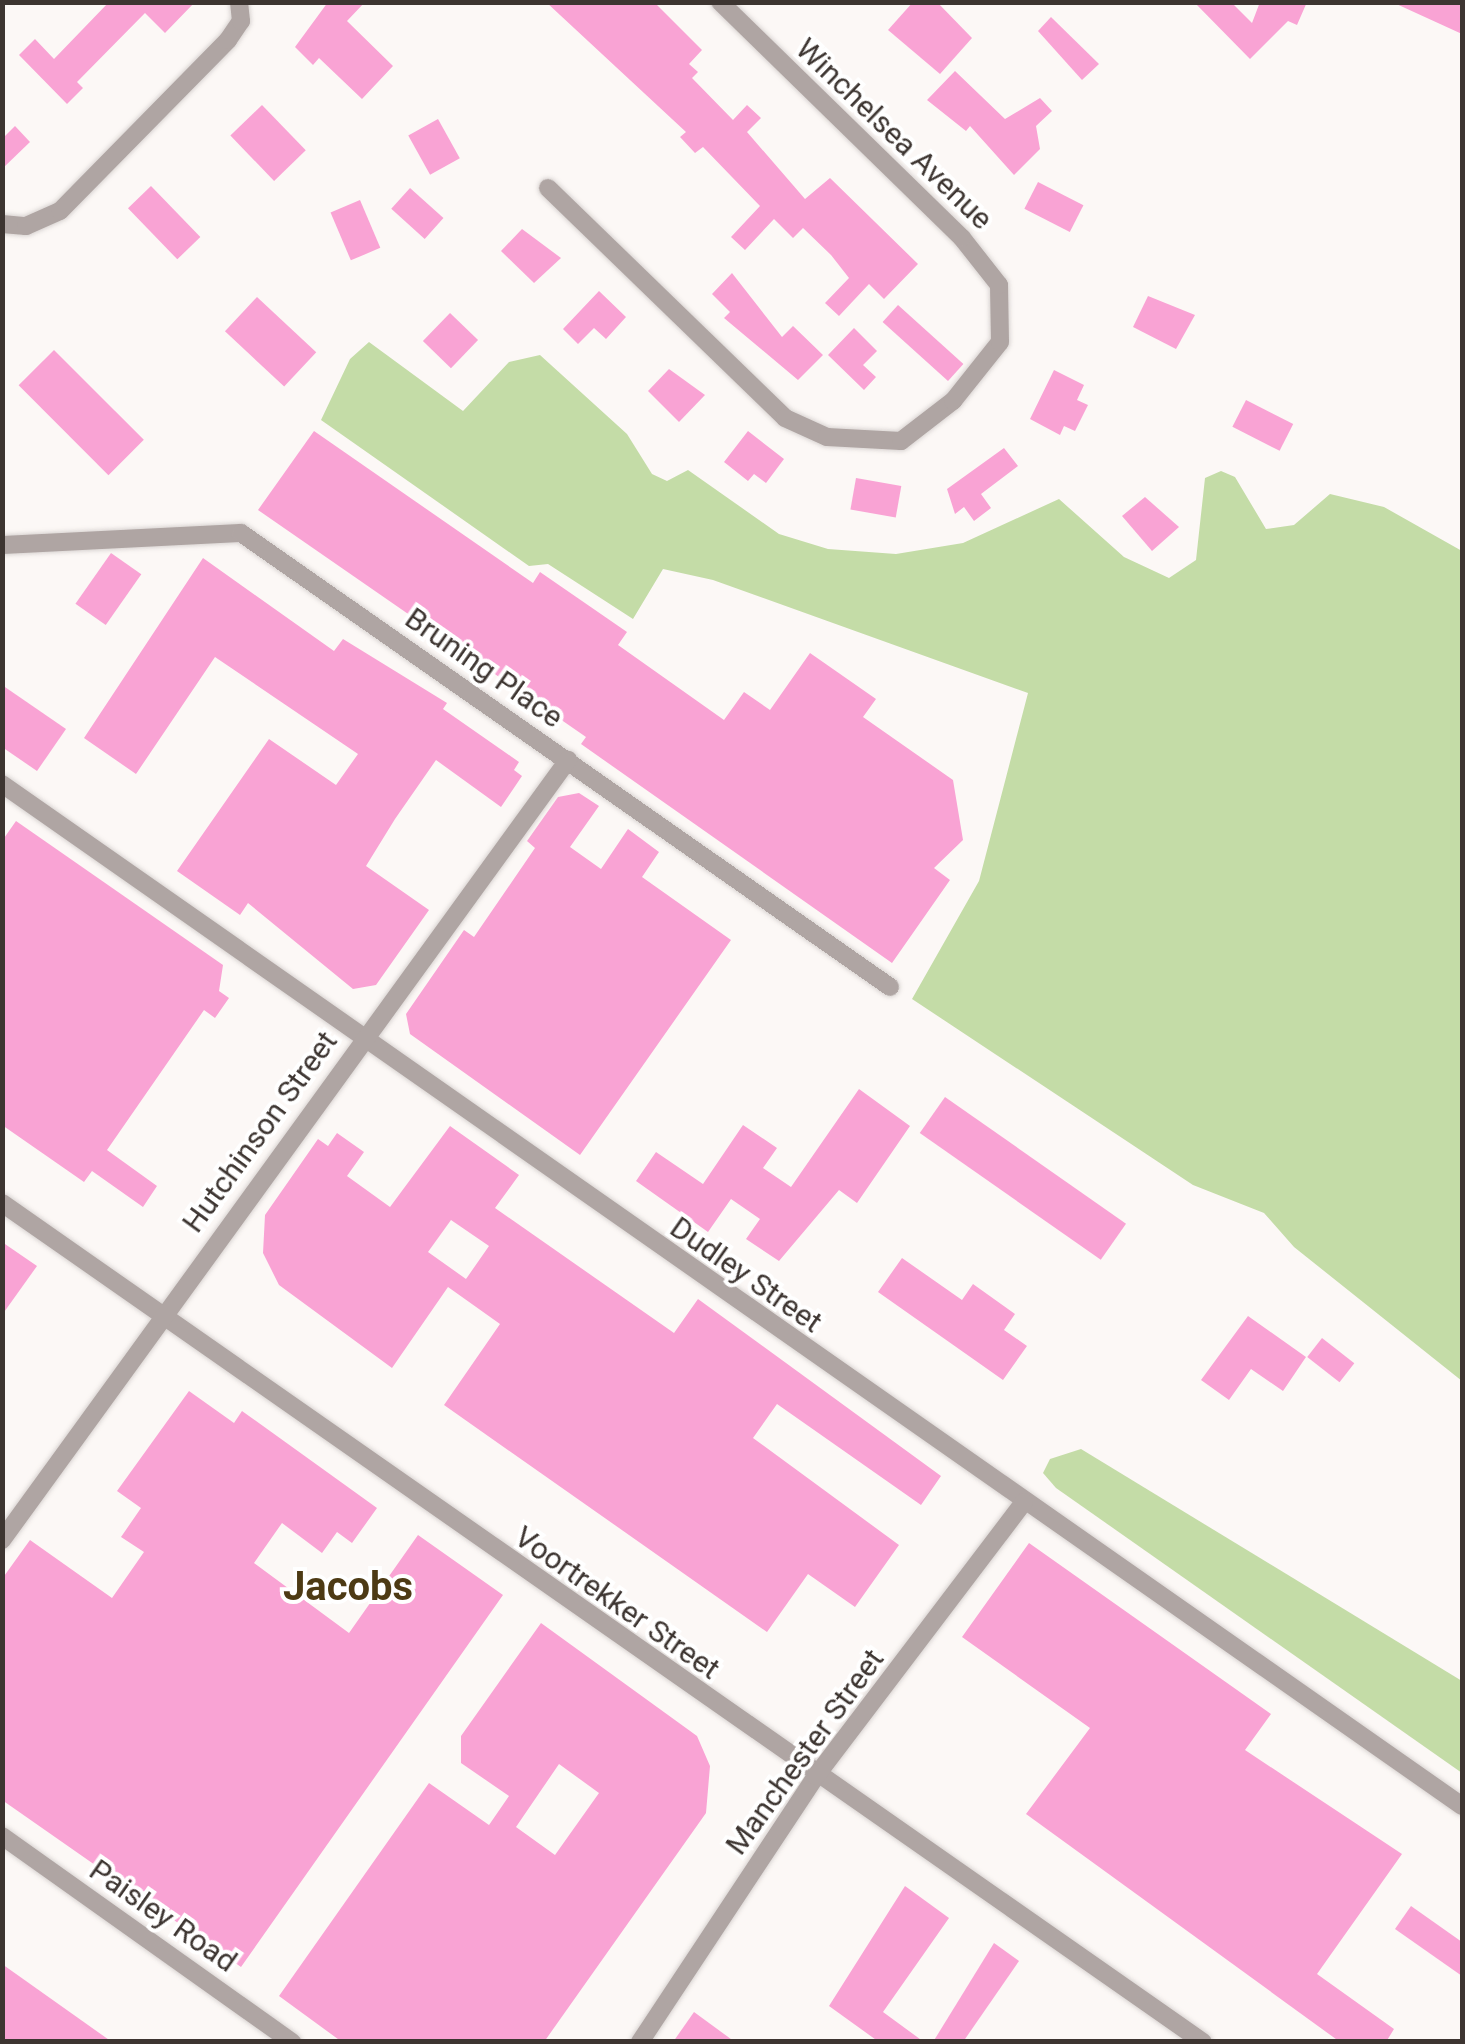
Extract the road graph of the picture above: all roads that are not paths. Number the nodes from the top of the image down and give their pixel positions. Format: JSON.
{"nodes":[{"id":1,"x":720,"y":2,"type":"edge"},
{"id":2,"x":239,"y":3,"type":"edge"},
{"id":3,"x":548,"y":188,"type":"dead end"},
{"id":4,"x":2,"y":224,"type":"edge"},
{"id":5,"x":2,"y":545,"type":"edge"},
{"id":6,"x":568,"y":760,"type":"junction"},
{"id":7,"x":2,"y":784,"type":"edge"},
{"id":8,"x":890,"y":987,"type":"dead end"},
{"id":9,"x":361,"y":1040,"type":"junction"},
{"id":10,"x":2,"y":1203,"type":"edge"},
{"id":11,"x":160,"y":1316,"type":"junction"},
{"id":12,"x":1024,"y":1502,"type":"junction"},
{"id":13,"x":2,"y":1540,"type":"edge"},
{"id":14,"x":816,"y":1776,"type":"junction"},
{"id":15,"x":1462,"y":1806,"type":"edge"},
{"id":16,"x":2,"y":1836,"type":"edge"},
{"id":17,"x":292,"y":2042,"type":"edge"},
{"id":18,"x":640,"y":2042,"type":"edge"},
{"id":19,"x":1203,"y":2042,"type":"edge"}],
"edges":[{"from":1,"to":3,"type":"street","name":"Winchelsea Avenue"},
{"from":2,"to":4,"type":"street"},
{"from":5,"to":6,"type":"street","name":"Bruning Place"},
{"from":6,"to":8,"type":"street","name":"Bruning Place"},
{"from":6,"to":9,"type":"street","name":"Hutchinson Street"},
{"from":7,"to":9,"type":"street","name":"Dudley Street"},
{"from":9,"to":11,"type":"street","name":"Hutchinson Street"},
{"from":9,"to":12,"type":"street","name":"Dudley Street"},
{"from":10,"to":11,"type":"street","name":"Voortrekker Street"},
{"from":11,"to":13,"type":"street","name":"Hutchinson Street"},
{"from":11,"to":14,"type":"street","name":"Voortrekker Street"},
{"from":12,"to":14,"type":"street","name":"Manchester Street"},
{"from":12,"to":15,"type":"street","name":"Dudley Street"},
{"from":14,"to":18,"type":"street","name":"Manchester Street"},
{"from":14,"to":19,"type":"street","name":"Voortrekker Street"},
{"from":16,"to":17,"type":"street","name":"Paisley Road"}]}
